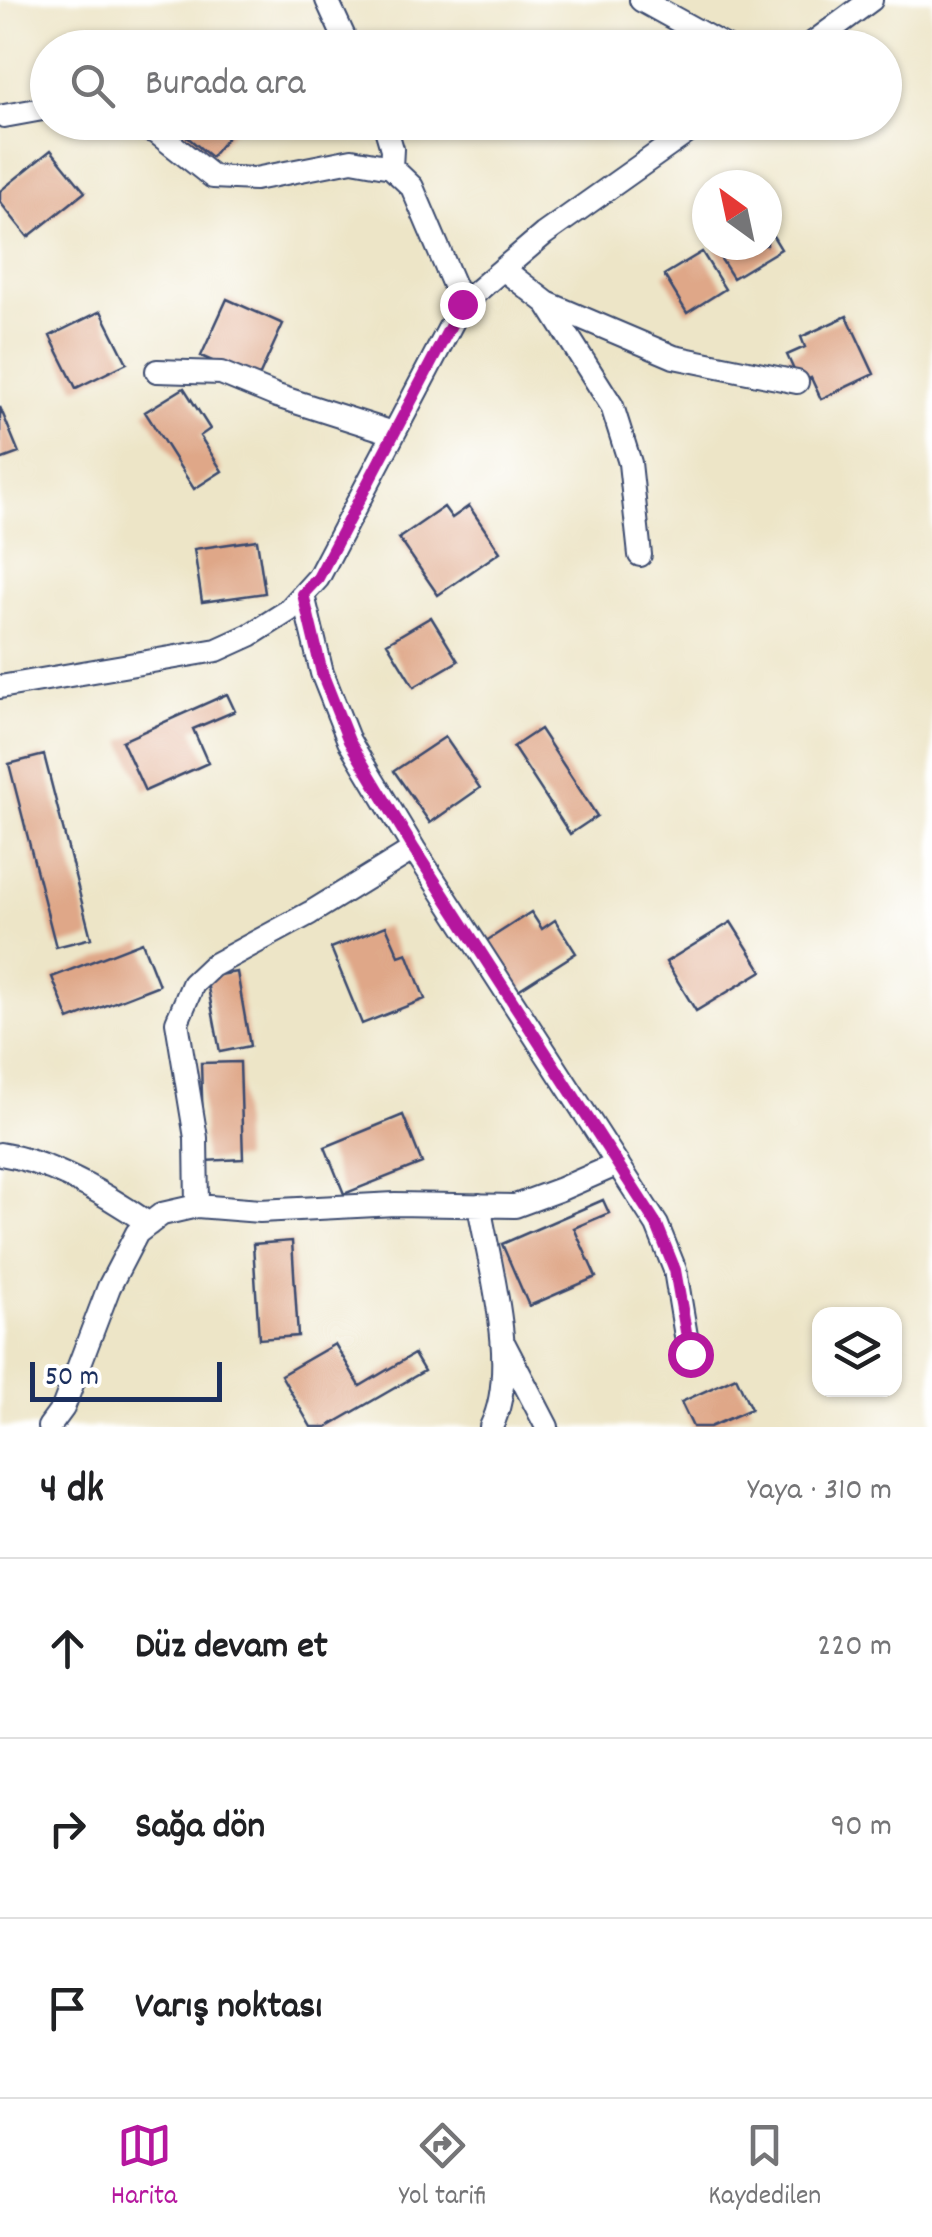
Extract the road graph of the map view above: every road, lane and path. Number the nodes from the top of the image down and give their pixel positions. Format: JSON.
{"nodes":[{"id":1,"x":327,"y":0,"type":"edge"},
{"id":2,"x":641,"y":0,"type":"edge"},
{"id":3,"x":871,"y":0,"type":"edge"},
{"id":4,"x":341,"y":30,"type":"edge"},
{"id":5,"x":695,"y":30,"type":"edge"},
{"id":6,"x":830,"y":30,"type":"edge"},
{"id":7,"x":30,"y":111,"type":"edge"},
{"id":8,"x":4,"y":116,"type":"dead end"},
{"id":9,"x":166,"y":140,"type":"edge"},
{"id":10,"x":389,"y":140,"type":"edge"},
{"id":11,"x":677,"y":140,"type":"edge"},
{"id":12,"x":390,"y":166,"type":"junction"},
{"id":13,"x":504,"y":269,"type":"junction"},
{"id":14,"x":546,"y":303,"type":"junction"},
{"id":15,"x":462,"y":304,"type":"junction"},
{"id":16,"x":158,"y":371,"type":"dead end"},
{"id":17,"x":796,"y":382,"type":"dead end"},
{"id":18,"x":394,"y":433,"type":"junction"},
{"id":19,"x":640,"y":556,"type":"dead end"},
{"id":20,"x":303,"y":594,"type":"junction"},
{"id":21,"x":0,"y":687,"type":"edge"},
{"id":22,"x":414,"y":849,"type":"junction"},
{"id":23,"x":0,"y":1154,"type":"edge"},
{"id":24,"x":618,"y":1164,"type":"junction"},
{"id":25,"x":197,"y":1206,"type":"junction"},
{"id":26,"x":479,"y":1206,"type":"junction"},
{"id":27,"x":149,"y":1224,"type":"junction"},
{"id":28,"x":504,"y":1344,"type":"junction"},
{"id":29,"x":690,"y":1354,"type":"dead end"},
{"id":30,"x":49,"y":1427,"type":"edge"},
{"id":31,"x":491,"y":1427,"type":"edge"},
{"id":32,"x":547,"y":1427,"type":"edge"}],
"edges":[{"from":1,"to":4,"type":"street"},
{"from":2,"to":5,"type":"street"},
{"from":3,"to":6,"type":"street"},
{"from":7,"to":8,"type":"street"},
{"from":9,"to":12,"type":"street"},
{"from":10,"to":12,"type":"street"},
{"from":11,"to":13,"type":"street"},
{"from":12,"to":15,"type":"street"},
{"from":13,"to":14,"type":"street"},
{"from":13,"to":15,"type":"street"},
{"from":14,"to":17,"type":"street"},
{"from":14,"to":19,"type":"street"},
{"from":15,"to":18,"type":"street"},
{"from":16,"to":18,"type":"street"},
{"from":18,"to":20,"type":"street"},
{"from":20,"to":21,"type":"street"},
{"from":20,"to":22,"type":"street"},
{"from":22,"to":24,"type":"street"},
{"from":22,"to":25,"type":"street"},
{"from":23,"to":27,"type":"street"},
{"from":24,"to":26,"type":"street"},
{"from":24,"to":29,"type":"street"},
{"from":25,"to":26,"type":"street"},
{"from":25,"to":27,"type":"street"},
{"from":26,"to":28,"type":"street"},
{"from":27,"to":30,"type":"street"},
{"from":28,"to":31,"type":"street"},
{"from":28,"to":32,"type":"street"}]}
